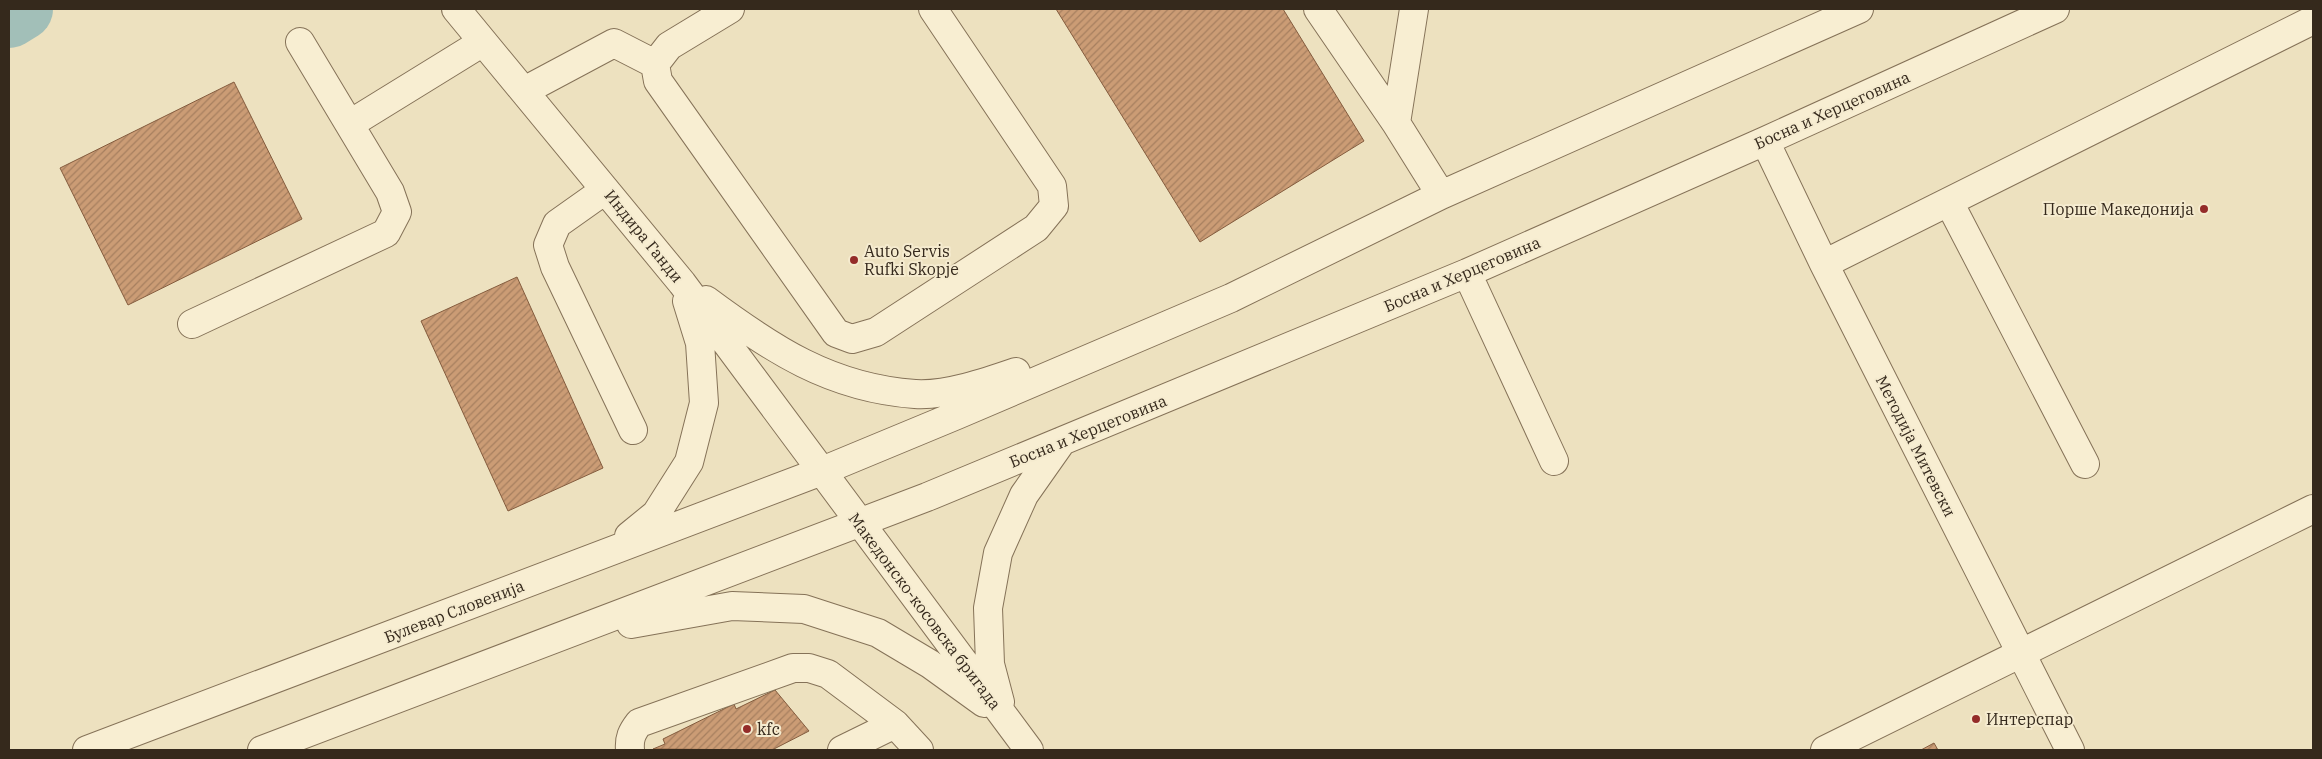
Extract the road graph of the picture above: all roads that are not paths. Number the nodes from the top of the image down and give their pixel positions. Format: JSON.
{"nodes":[{"id":1,"x":456,"y":9,"type":"edge"},
{"id":2,"x":730,"y":9,"type":"edge"},
{"id":3,"x":933,"y":9,"type":"edge"},
{"id":4,"x":1318,"y":9,"type":"edge"},
{"id":5,"x":1414,"y":9,"type":"edge"},
{"id":6,"x":1859,"y":9,"type":"edge"},
{"id":7,"x":2056,"y":9,"type":"edge"},
{"id":8,"x":2313,"y":20,"type":"edge"},
{"id":9,"x":300,"y":42,"type":"dead end"},
{"id":10,"x":483,"y":42,"type":"junction"},
{"id":11,"x":655,"y":64,"type":"junction"},
{"id":12,"x":524,"y":91,"type":"junction"},
{"id":13,"x":1396,"y":123,"type":"junction"},
{"id":14,"x":350,"y":124,"type":"junction"},
{"id":15,"x":1766,"y":141,"type":"junction"},
{"id":16,"x":605,"y":190,"type":"junction"},
{"id":17,"x":1441,"y":195,"type":"junction"},
{"id":18,"x":1949,"y":202,"type":"junction"},
{"id":19,"x":1824,"y":264,"type":"junction"},
{"id":20,"x":1467,"y":273,"type":"junction"},
{"id":21,"x":682,"y":283,"type":"junction"},
{"id":22,"x":192,"y":324,"type":"dead end"},
{"id":23,"x":1116,"y":349,"type":"junction"},
{"id":24,"x":633,"y":430,"type":"dead end"},
{"id":25,"x":1062,"y":441,"type":"junction"},
{"id":26,"x":1554,"y":461,"type":"dead end"},
{"id":27,"x":2085,"y":464,"type":"dead end"},
{"id":28,"x":822,"y":471,"type":"junction"},
{"id":29,"x":2313,"y":509,"type":"edge"},
{"id":30,"x":861,"y":524,"type":"junction"},
{"id":31,"x":608,"y":552,"type":"junction"},
{"id":32,"x":571,"y":634,"type":"junction"},
{"id":33,"x":2022,"y":654,"type":"junction"},
{"id":34,"x":1005,"y":718,"type":"junction"},
{"id":35,"x":895,"y":724,"type":"junction"},
{"id":36,"x":87,"y":750,"type":"edge"},
{"id":37,"x":262,"y":750,"type":"edge"},
{"id":38,"x":630,"y":750,"type":"edge"},
{"id":39,"x":842,"y":750,"type":"edge"},
{"id":40,"x":919,"y":750,"type":"edge"},
{"id":41,"x":1029,"y":750,"type":"edge"},
{"id":42,"x":1825,"y":750,"type":"edge"},
{"id":43,"x":2070,"y":750,"type":"edge"}],
"edges":[{"from":1,"to":10,"type":"street","name":"Индира Ганди"},
{"from":2,"to":11,"type":"street"},
{"from":3,"to":11,"type":"street"},
{"from":4,"to":13,"type":"street"},
{"from":5,"to":13,"type":"street"},
{"from":6,"to":17,"type":"street"},
{"from":7,"to":15,"type":"street","name":"Босна и Херцеговина"},
{"from":8,"to":18,"type":"street"},
{"from":9,"to":14,"type":"street"},
{"from":10,"to":12,"type":"street","name":"Индира Ганди"},
{"from":10,"to":14,"type":"street"},
{"from":11,"to":12,"type":"street"},
{"from":12,"to":16,"type":"street","name":"Индира Ганди"},
{"from":13,"to":17,"type":"street"},
{"from":14,"to":22,"type":"street"},
{"from":15,"to":19,"type":"street","name":"Методија Митевски"},
{"from":15,"to":20,"type":"street","name":"Босна и Херцеговина"},
{"from":16,"to":21,"type":"street","name":"Индира Ганди"},
{"from":16,"to":24,"type":"street"},
{"from":17,"to":23,"type":"street"},
{"from":18,"to":19,"type":"street"},
{"from":18,"to":27,"type":"street"},
{"from":19,"to":33,"type":"street","name":"Методија Митевски"},
{"from":20,"to":25,"type":"street","name":"Босна и Херцеговина"},
{"from":20,"to":26,"type":"street"},
{"from":21,"to":23,"type":"street"},
{"from":21,"to":28,"type":"street","name":"Индира Ганди"},
{"from":21,"to":31,"type":"street"},
{"from":23,"to":28,"type":"street"},
{"from":25,"to":30,"type":"street","name":"Босна и Херцеговина"},
{"from":25,"to":34,"type":"street"},
{"from":28,"to":30,"type":"street","name":"Македонско-косовска бригада"},
{"from":28,"to":31,"type":"street","name":"Булевар Словенија"},
{"from":29,"to":33,"type":"street"},
{"from":30,"to":32,"type":"street"},
{"from":30,"to":34,"type":"street","name":"Македонско-косовска бригада"},
{"from":31,"to":36,"type":"street","name":"Булевар Словенија"},
{"from":32,"to":34,"type":"street"},
{"from":32,"to":37,"type":"street"},
{"from":33,"to":42,"type":"street"},
{"from":33,"to":43,"type":"street","name":"Методија Митевски"},
{"from":34,"to":41,"type":"street","name":"Македонско-косовска бригада"},
{"from":35,"to":38,"type":"street"},
{"from":35,"to":39,"type":"street"},
{"from":35,"to":40,"type":"street"}]}
